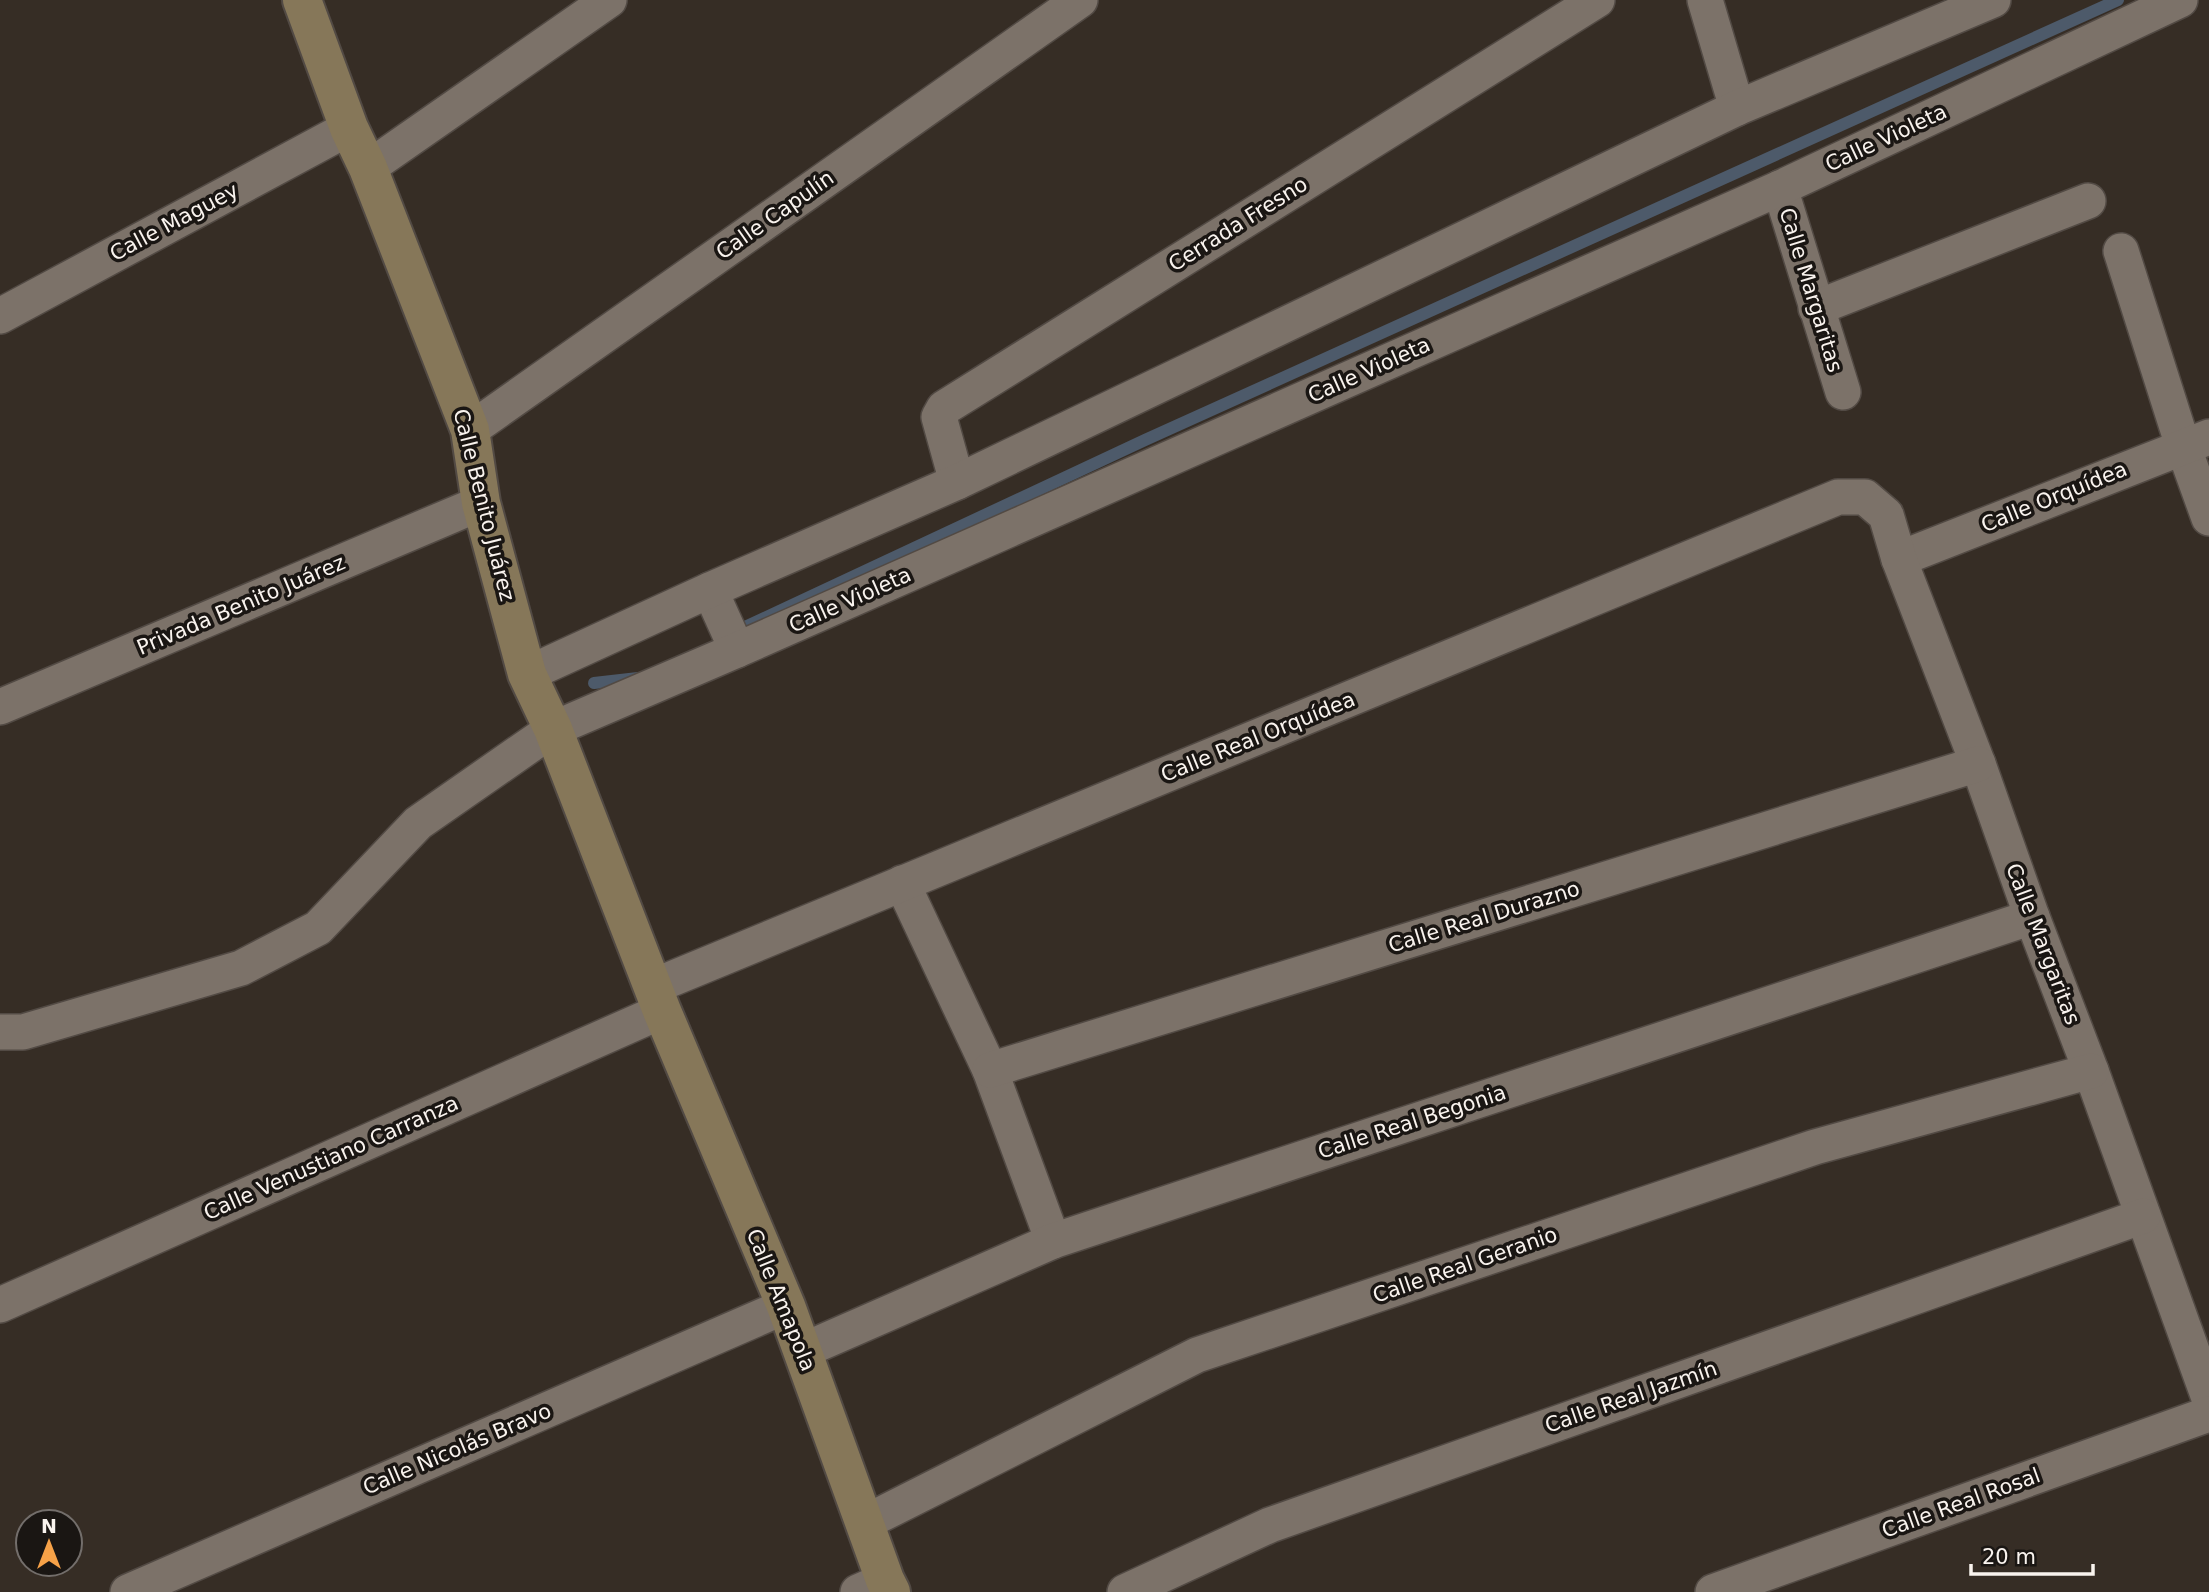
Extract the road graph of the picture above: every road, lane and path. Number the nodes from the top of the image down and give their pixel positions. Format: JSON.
{"nodes":[{"id":1,"x":302,"y":0,"type":"edge"},
{"id":2,"x":609,"y":0,"type":"edge"},
{"id":3,"x":1080,"y":0,"type":"edge"},
{"id":4,"x":1597,"y":0,"type":"edge"},
{"id":5,"x":1705,"y":0,"type":"edge"},
{"id":6,"x":1993,"y":0,"type":"edge"},
{"id":7,"x":2180,"y":0,"type":"edge"},
{"id":8,"x":1737,"y":108,"type":"junction"},
{"id":9,"x":349,"y":128,"type":"junction"},
{"id":10,"x":369,"y":168,"type":"junction"},
{"id":11,"x":1780,"y":188,"type":"junction"},
{"id":12,"x":2088,"y":201,"type":"dead end"},
{"id":13,"x":2121,"y":251,"type":"dead end"},
{"id":14,"x":1816,"y":308,"type":"junction"},
{"id":15,"x":0,"y":316,"type":"edge"},
{"id":16,"x":1843,"y":392,"type":"dead end"},
{"id":17,"x":470,"y":430,"type":"junction"},
{"id":18,"x":2196,"y":442,"type":"edge"},
{"id":19,"x":957,"y":482,"type":"junction"},
{"id":20,"x":1865,"y":497,"type":"joint"},
{"id":21,"x":481,"y":503,"type":"junction"},
{"id":22,"x":2209,"y":518,"type":"edge"},
{"id":23,"x":1899,"y":559,"type":"junction"},
{"id":24,"x":723,"y":621,"type":"junction"},
{"id":25,"x":527,"y":674,"type":"junction"},
{"id":26,"x":0,"y":707,"type":"edge"},
{"id":27,"x":553,"y":729,"type":"junction"},
{"id":28,"x":1978,"y":764,"type":"junction"},
{"id":29,"x":902,"y":883,"type":"junction"},
{"id":30,"x":2032,"y":917,"type":"junction"},
{"id":31,"x":657,"y":999,"type":"junction"},
{"id":32,"x":0,"y":1032,"type":"edge"},
{"id":33,"x":990,"y":1070,"type":"junction"},
{"id":34,"x":2091,"y":1071,"type":"junction"},
{"id":35,"x":2143,"y":1216,"type":"junction"},
{"id":36,"x":1053,"y":1241,"type":"junction"},
{"id":37,"x":0,"y":1305,"type":"edge"},
{"id":38,"x":786,"y":1306,"type":"junction"},
{"id":39,"x":802,"y":1351,"type":"junction"},
{"id":40,"x":2209,"y":1398,"type":"edge"},
{"id":41,"x":2209,"y":1414,"type":"edge"},
{"id":42,"x":864,"y":1523,"type":"junction"},
{"id":43,"x":878,"y":1588,"type":"edge"},
{"id":44,"x":128,"y":1592,"type":"edge"},
{"id":45,"x":1125,"y":1592,"type":"edge"},
{"id":46,"x":1713,"y":1592,"type":"edge"}],
"edges":[{"from":1,"to":9,"type":"street","name":"Calle Benito Juárez"},
{"from":2,"to":10,"type":"street"},
{"from":3,"to":17,"type":"street","name":"Calle Capulín"},
{"from":4,"to":19,"type":"street","name":"Cerrada Fresno"},
{"from":5,"to":8,"type":"street"},
{"from":6,"to":8,"type":"street"},
{"from":7,"to":11,"type":"street","name":"Calle Violeta"},
{"from":8,"to":19,"type":"street"},
{"from":9,"to":10,"type":"street","name":"Calle Benito Juárez"},
{"from":9,"to":15,"type":"street","name":"Calle Maguey"},
{"from":10,"to":17,"type":"street","name":"Calle Benito Juárez"},
{"from":11,"to":14,"type":"street","name":"Calle Margaritas"},
{"from":11,"to":24,"type":"street","name":"Calle Violeta"},
{"from":12,"to":14,"type":"street"},
{"from":13,"to":18,"type":"street"},
{"from":14,"to":16,"type":"street","name":"Calle Margaritas"},
{"from":17,"to":21,"type":"street","name":"Calle Benito Juárez"},
{"from":18,"to":22,"type":"street"},
{"from":18,"to":23,"type":"street","name":"Calle Orquídea"},
{"from":19,"to":24,"type":"street"},
{"from":20,"to":23,"type":"street","name":"Calle Margaritas"},
{"from":20,"to":29,"type":"street","name":"Calle Real Orquídea"},
{"from":21,"to":25,"type":"street","name":"Calle Benito Juárez"},
{"from":21,"to":26,"type":"street","name":"Privada Benito Juárez"},
{"from":23,"to":28,"type":"street","name":"Calle Margaritas"},
{"from":24,"to":25,"type":"street"},
{"from":24,"to":27,"type":"street","name":"Calle Violeta"},
{"from":25,"to":27,"type":"street","name":"Calle Benito Juárez"},
{"from":27,"to":31,"type":"street","name":"Calle Benito Juárez"},
{"from":27,"to":32,"type":"street","name":"Calle Violeta"},
{"from":28,"to":30,"type":"street","name":"Calle Margaritas"},
{"from":28,"to":33,"type":"street","name":"Calle Real Durazno"},
{"from":29,"to":31,"type":"street","name":"Calle Real Orquídea"},
{"from":29,"to":33,"type":"street"},
{"from":30,"to":34,"type":"street","name":"Calle Margaritas"},
{"from":30,"to":36,"type":"street","name":"Calle Real Begonia"},
{"from":31,"to":37,"type":"street","name":"Calle Venustiano Carranza"},
{"from":31,"to":38,"type":"street","name":"Calle Amapola"},
{"from":33,"to":36,"type":"street"},
{"from":34,"to":35,"type":"street","name":"Calle Margaritas"},
{"from":34,"to":42,"type":"street","name":"Calle Real Geranio"},
{"from":35,"to":40,"type":"street","name":"Calle Margaritas"},
{"from":35,"to":45,"type":"street","name":"Calle Real Jazmín"},
{"from":36,"to":39,"type":"street","name":"Calle Real Begonia"},
{"from":38,"to":39,"type":"street","name":"Calle Amapola"},
{"from":38,"to":44,"type":"street","name":"Calle Nicolás Bravo"},
{"from":39,"to":42,"type":"street","name":"Calle Amapola"},
{"from":41,"to":46,"type":"street","name":"Calle Real Rosal"},
{"from":42,"to":43,"type":"street","name":"Calle Amapola"}]}
